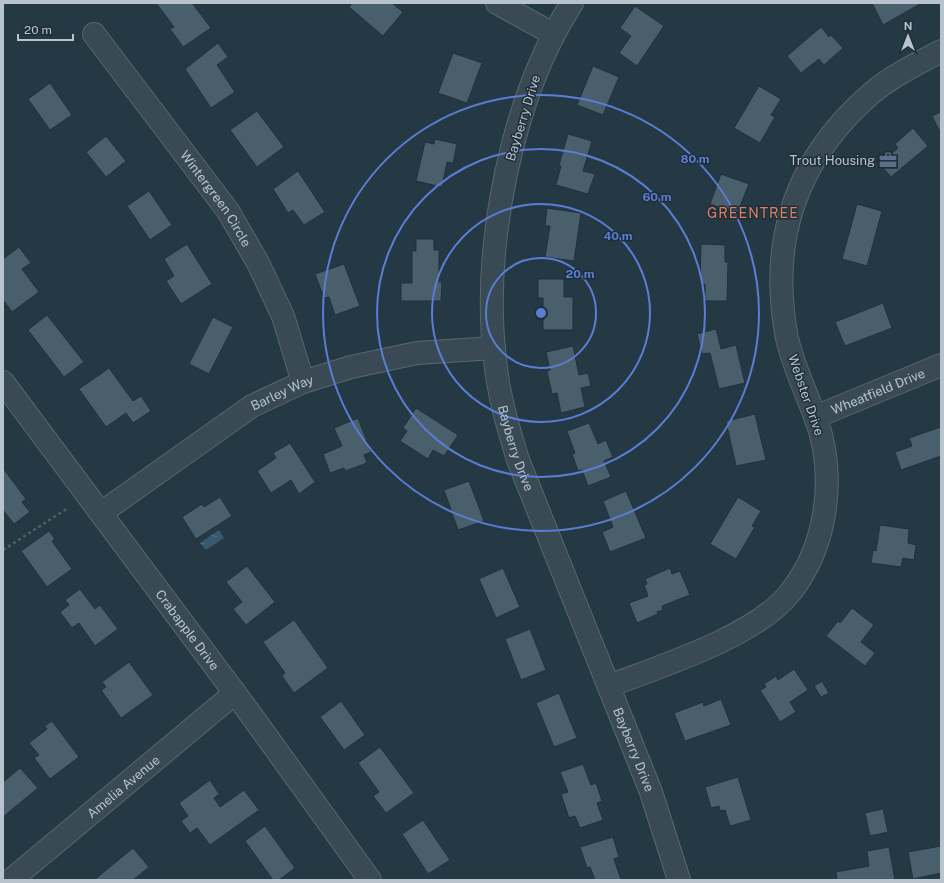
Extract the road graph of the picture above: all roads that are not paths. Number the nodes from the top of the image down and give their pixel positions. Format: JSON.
{"nodes":[{"id":1,"x":497,"y":3,"type":"edge"},
{"id":2,"x":572,"y":3,"type":"edge"},
{"id":3,"x":94,"y":34,"type":"dead end"},
{"id":4,"x":553,"y":34,"type":"junction"},
{"id":5,"x":941,"y":51,"type":"edge"},
{"id":6,"x":494,"y":348,"type":"junction"},
{"id":7,"x":941,"y":365,"type":"edge"},
{"id":8,"x":3,"y":382,"type":"edge"},
{"id":9,"x":303,"y":382,"type":"junction"},
{"id":10,"x":816,"y":417,"type":"junction"},
{"id":11,"x":101,"y":513,"type":"junction"},
{"id":12,"x":609,"y":686,"type":"junction"},
{"id":13,"x":234,"y":693,"type":"junction"},
{"id":14,"x":17,"y":878,"type":"edge"},
{"id":15,"x":370,"y":880,"type":"edge"},
{"id":16,"x":679,"y":880,"type":"edge"}],
"edges":[{"from":1,"to":4,"type":"street"},
{"from":2,"to":4,"type":"street","name":"Bayberry Drive"},
{"from":3,"to":9,"type":"street","name":"Wintergreen Circle"},
{"from":4,"to":6,"type":"street","name":"Bayberry Drive"},
{"from":5,"to":10,"type":"street","name":"Webster Drive"},
{"from":6,"to":9,"type":"street","name":"Barley Way"},
{"from":6,"to":12,"type":"street","name":"Bayberry Drive"},
{"from":7,"to":10,"type":"street","name":"Wheatfield Drive"},
{"from":8,"to":11,"type":"street","name":"Crabapple Drive"},
{"from":9,"to":11,"type":"street","name":"Barley Way"},
{"from":10,"to":12,"type":"street","name":"Webster Drive"},
{"from":11,"to":13,"type":"street","name":"Crabapple Drive"},
{"from":12,"to":16,"type":"street","name":"Bayberry Drive"},
{"from":13,"to":14,"type":"street","name":"Amelia Avenue"},
{"from":13,"to":15,"type":"street","name":"Crabapple Drive"}]}
